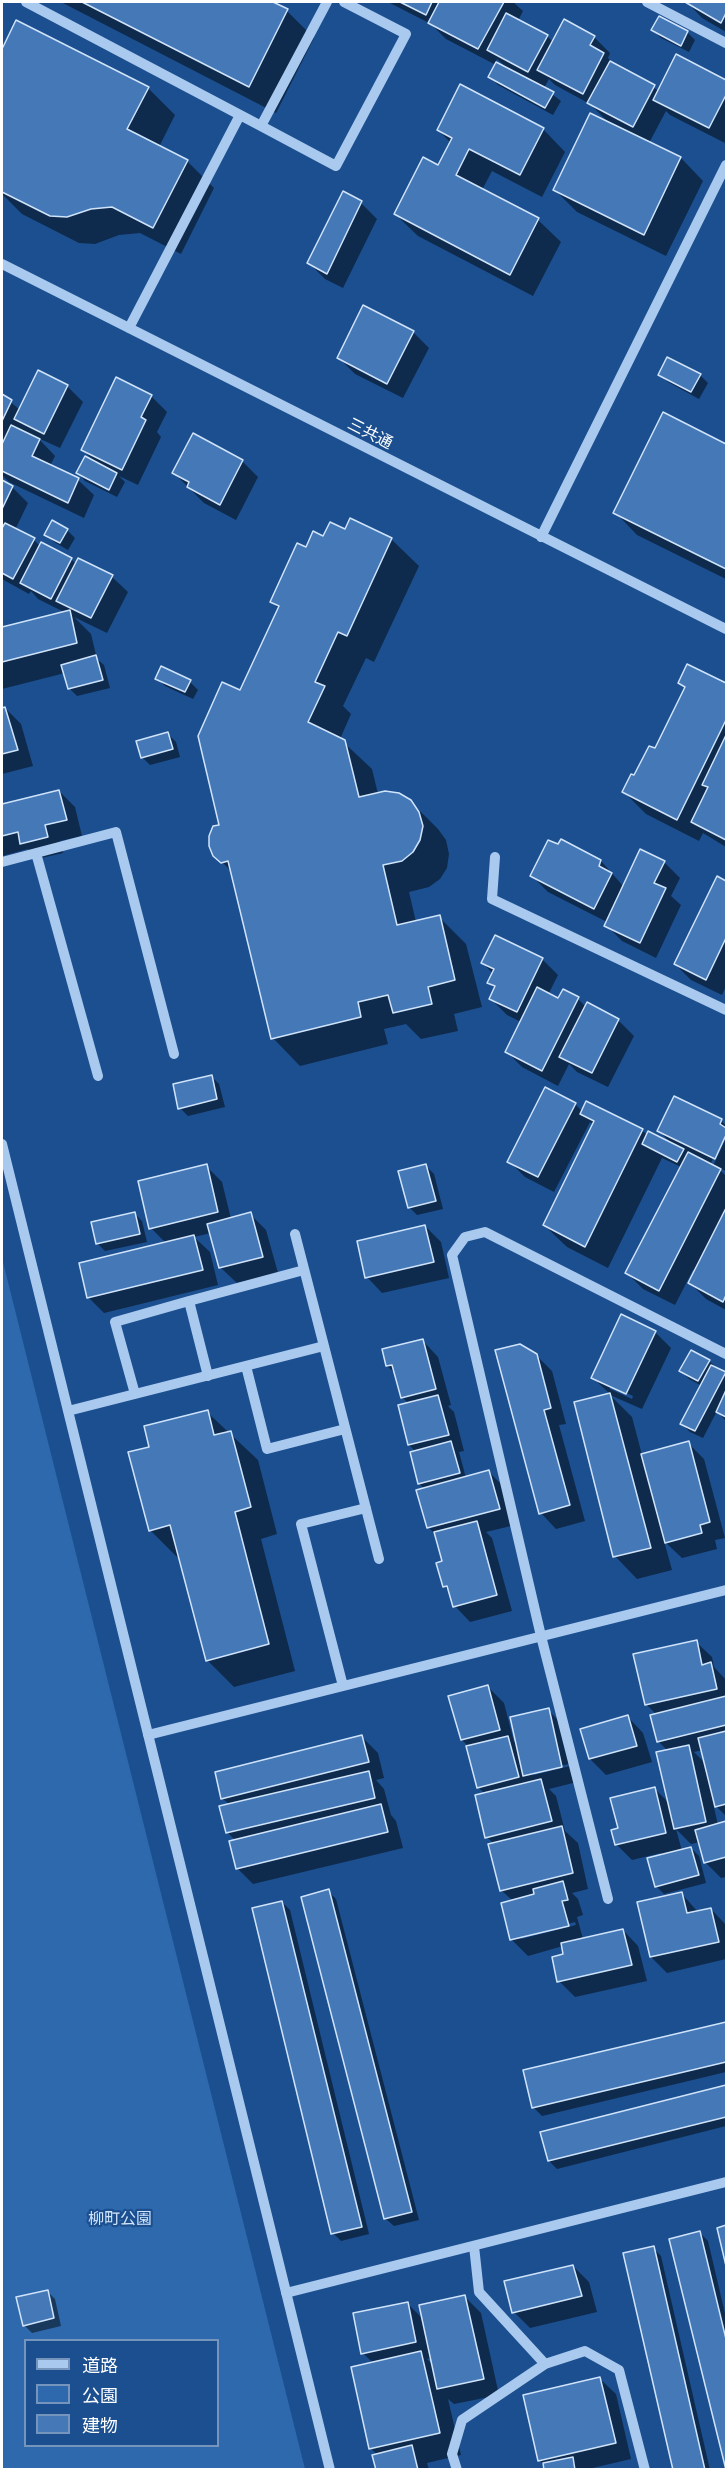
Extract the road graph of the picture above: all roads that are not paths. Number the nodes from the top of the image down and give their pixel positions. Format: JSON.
{"nodes":[{"id":1,"x":26,"y":2,"type":"edge"},
{"id":2,"x":327,"y":2,"type":"edge"},
{"id":3,"x":344,"y":2,"type":"edge"},
{"id":4,"x":647,"y":2,"type":"edge"},
{"id":5,"x":726,"y":43,"type":"edge"},
{"id":6,"x":240,"y":115,"type":"junction"},
{"id":7,"x":261,"y":126,"type":"junction"},
{"id":8,"x":726,"y":165,"type":"edge"},
{"id":9,"x":2,"y":264,"type":"edge"},
{"id":10,"x":129,"y":328,"type":"junction"},
{"id":11,"x":541,"y":537,"type":"junction"},
{"id":12,"x":726,"y":629,"type":"edge"},
{"id":13,"x":36,"y":853,"type":"junction"},
{"id":14,"x":495,"y":857,"type":"dead end"},
{"id":15,"x":2,"y":862,"type":"edge"},
{"id":16,"x":726,"y":1010,"type":"edge"},
{"id":17,"x":174,"y":1054,"type":"dead end"},
{"id":18,"x":98,"y":1076,"type":"dead end"},
{"id":19,"x":2,"y":1144,"type":"edge"},
{"id":20,"x":295,"y":1234,"type":"dead end"},
{"id":21,"x":304,"y":1270,"type":"junction"},
{"id":22,"x":189,"y":1301,"type":"junction"},
{"id":23,"x":324,"y":1346,"type":"junction"},
{"id":24,"x":726,"y":1354,"type":"edge"},
{"id":25,"x":246,"y":1366,"type":"junction"},
{"id":26,"x":208,"y":1376,"type":"junction"},
{"id":27,"x":135,"y":1394,"type":"junction"},
{"id":28,"x":68,"y":1412,"type":"junction"},
{"id":29,"x":345,"y":1429,"type":"junction"},
{"id":30,"x":366,"y":1508,"type":"junction"},
{"id":31,"x":379,"y":1559,"type":"dead end"},
{"id":32,"x":726,"y":1590,"type":"edge"},
{"id":33,"x":541,"y":1636,"type":"junction"},
{"id":34,"x":343,"y":1686,"type":"junction"},
{"id":35,"x":148,"y":1735,"type":"junction"},
{"id":36,"x":609,"y":1899,"type":"dead end"},
{"id":37,"x":726,"y":2182,"type":"edge"},
{"id":38,"x":474,"y":2246,"type":"junction"},
{"id":39,"x":286,"y":2293,"type":"junction"},
{"id":40,"x":545,"y":2364,"type":"junction"},
{"id":41,"x":330,"y":2469,"type":"edge"},
{"id":42,"x":457,"y":2469,"type":"edge"},
{"id":43,"x":645,"y":2469,"type":"edge"}],
"edges":[{"from":1,"to":6,"type":"street"},
{"from":2,"to":7,"type":"street"},
{"from":3,"to":7,"type":"street"},
{"from":4,"to":5,"type":"street"},
{"from":6,"to":7,"type":"street"},
{"from":6,"to":10,"type":"street"},
{"from":8,"to":11,"type":"street"},
{"from":9,"to":10,"type":"street","name":"三共通"},
{"from":10,"to":11,"type":"street","name":"三共通"},
{"from":11,"to":12,"type":"street","name":"三共通"},
{"from":13,"to":15,"type":"street"},
{"from":13,"to":17,"type":"street"},
{"from":13,"to":18,"type":"street"},
{"from":14,"to":16,"type":"street"},
{"from":19,"to":28,"type":"street"},
{"from":20,"to":21,"type":"street"},
{"from":21,"to":22,"type":"street"},
{"from":21,"to":23,"type":"street"},
{"from":22,"to":26,"type":"street"},
{"from":22,"to":27,"type":"street"},
{"from":23,"to":25,"type":"street"},
{"from":23,"to":29,"type":"street"},
{"from":24,"to":33,"type":"street"},
{"from":25,"to":26,"type":"street"},
{"from":25,"to":29,"type":"street"},
{"from":26,"to":27,"type":"street"},
{"from":27,"to":28,"type":"street"},
{"from":28,"to":35,"type":"street"},
{"from":29,"to":30,"type":"street"},
{"from":30,"to":31,"type":"street"},
{"from":30,"to":34,"type":"street"},
{"from":32,"to":33,"type":"street"},
{"from":33,"to":34,"type":"street"},
{"from":33,"to":36,"type":"street"},
{"from":34,"to":35,"type":"street"},
{"from":35,"to":39,"type":"street"},
{"from":37,"to":38,"type":"street"},
{"from":38,"to":39,"type":"street"},
{"from":38,"to":40,"type":"street"},
{"from":39,"to":41,"type":"street"},
{"from":40,"to":42,"type":"street"},
{"from":40,"to":43,"type":"street"}]}
